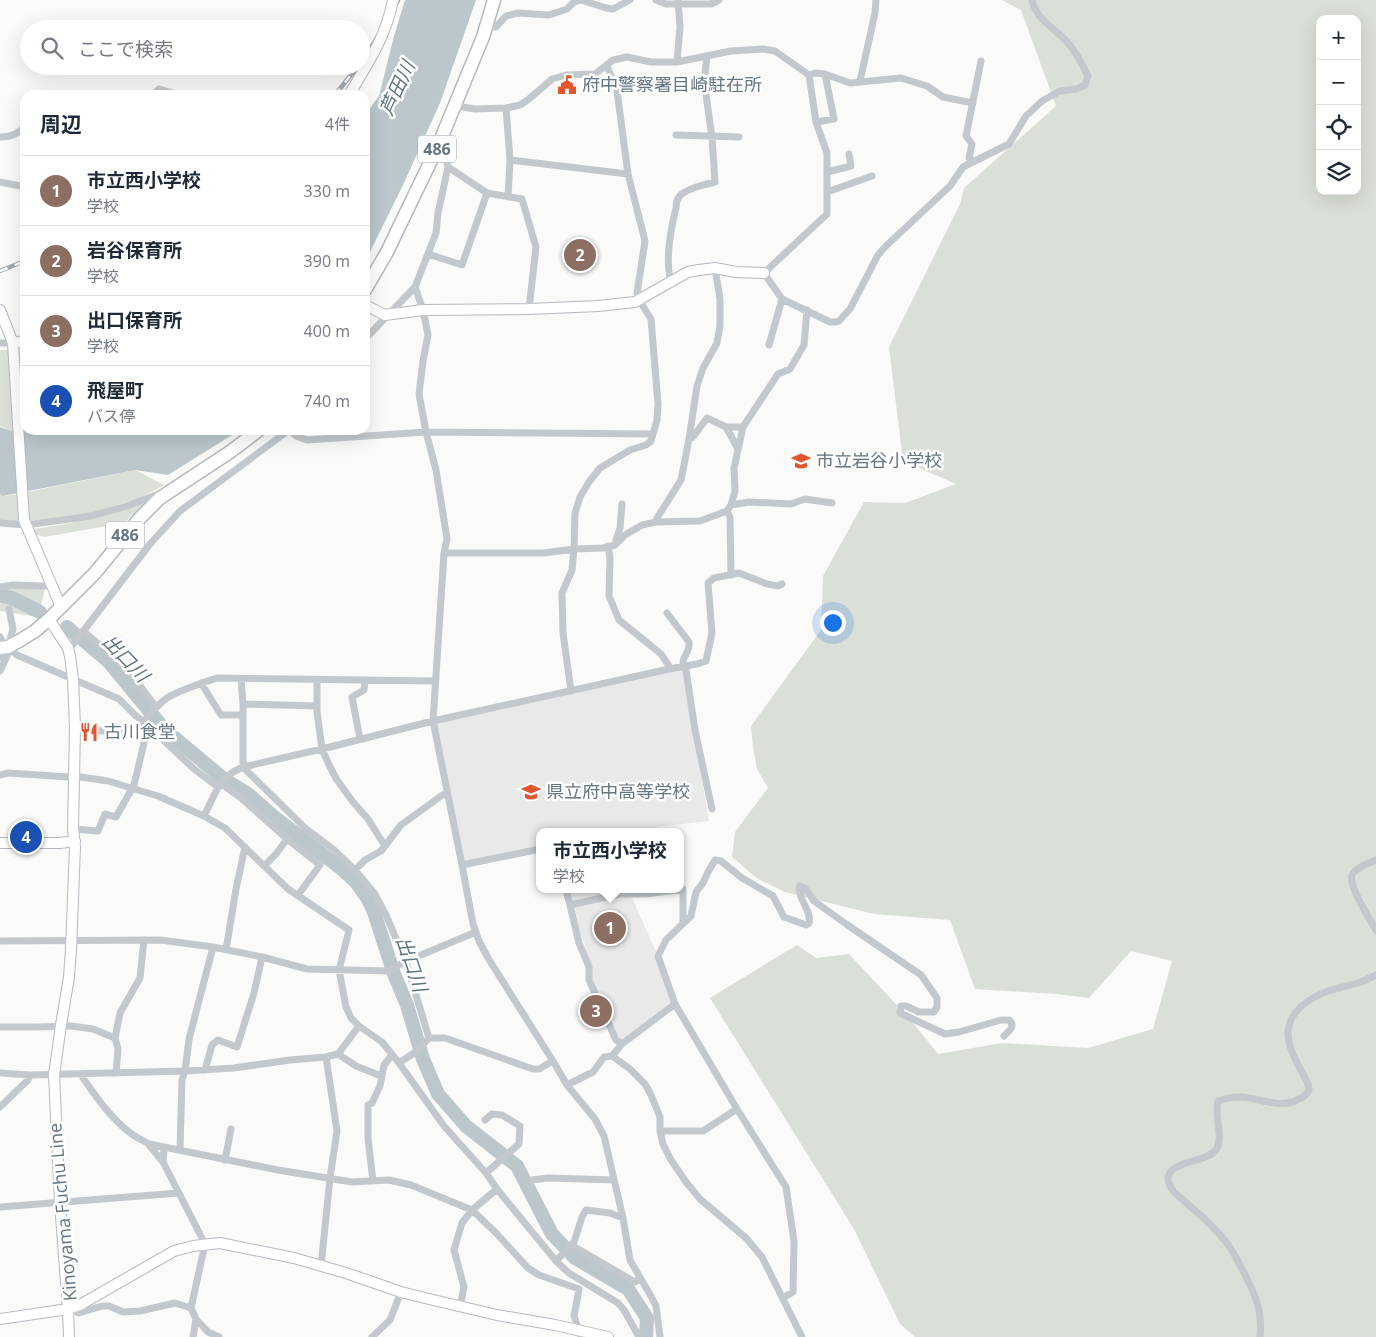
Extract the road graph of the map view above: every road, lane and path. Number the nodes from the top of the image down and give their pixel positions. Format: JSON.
{"nodes":[{"id":1,"x":393,"y":0,"type":"edge"},
{"id":2,"x":494,"y":0,"type":"edge"},
{"id":3,"x":581,"y":0,"type":"edge"},
{"id":4,"x":630,"y":0,"type":"edge"},
{"id":5,"x":656,"y":0,"type":"edge"},
{"id":6,"x":719,"y":0,"type":"edge"},
{"id":7,"x":876,"y":0,"type":"edge"},
{"id":8,"x":1032,"y":0,"type":"edge"},
{"id":9,"x":678,"y":2,"type":"edge"},
{"id":10,"x":486,"y":26,"type":"junction"},
{"id":11,"x":707,"y":57,"type":"junction"},
{"id":12,"x":982,"y":61,"type":"dead end"},
{"id":13,"x":370,"y":62,"type":"edge"},
{"id":14,"x":677,"y":62,"type":"junction"},
{"id":15,"x":607,"y":66,"type":"junction"},
{"id":16,"x":825,"y":74,"type":"junction"},
{"id":17,"x":362,"y":75,"type":"edge"},
{"id":18,"x":809,"y":75,"type":"junction"},
{"id":19,"x":860,"y":81,"type":"junction"},
{"id":20,"x":352,"y":90,"type":"edge"},
{"id":21,"x":973,"y":103,"type":"junction"},
{"id":22,"x":456,"y":106,"type":"junction"},
{"id":23,"x":506,"y":108,"type":"junction"},
{"id":24,"x":816,"y":122,"type":"junction"},
{"id":25,"x":20,"y":131,"type":"edge"},
{"id":26,"x":676,"y":135,"type":"dead end"},
{"id":27,"x":0,"y":137,"type":"edge"},
{"id":28,"x":712,"y":137,"type":"junction"},
{"id":29,"x":740,"y":137,"type":"dead end"},
{"id":30,"x":438,"y":146,"type":"junction"},
{"id":31,"x":849,"y":154,"type":"dead end"},
{"id":32,"x":510,"y":160,"type":"junction"},
{"id":33,"x":973,"y":161,"type":"junction"},
{"id":34,"x":448,"y":167,"type":"junction"},
{"id":35,"x":827,"y":172,"type":"junction"},
{"id":36,"x":628,"y":174,"type":"junction"},
{"id":37,"x":872,"y":176,"type":"dead end"},
{"id":38,"x":0,"y":182,"type":"edge"},
{"id":39,"x":20,"y":186,"type":"edge"},
{"id":40,"x":827,"y":192,"type":"junction"},
{"id":41,"x":487,"y":193,"type":"junction"},
{"id":42,"x":508,"y":198,"type":"junction"},
{"id":43,"x":428,"y":254,"type":"junction"},
{"id":44,"x":715,"y":268,"type":"junction"},
{"id":45,"x":764,"y":273,"type":"junction"},
{"id":46,"x":370,"y":281,"type":"edge"},
{"id":47,"x":671,"y":282,"type":"junction"},
{"id":48,"x":415,"y":287,"type":"junction"},
{"id":49,"x":782,"y":299,"type":"junction"},
{"id":50,"x":639,"y":300,"type":"junction"},
{"id":51,"x":370,"y":308,"type":"edge"},
{"id":52,"x":529,"y":309,"type":"junction"},
{"id":53,"x":0,"y":310,"type":"edge"},
{"id":54,"x":423,"y":310,"type":"junction"},
{"id":55,"x":807,"y":310,"type":"junction"},
{"id":56,"x":390,"y":314,"type":"junction"},
{"id":57,"x":370,"y":334,"type":"edge"},
{"id":58,"x":0,"y":343,"type":"edge"},
{"id":59,"x":20,"y":344,"type":"edge"},
{"id":60,"x":769,"y":345,"type":"dead end"},
{"id":61,"x":14,"y":346,"type":"junction"},
{"id":62,"x":726,"y":427,"type":"junction"},
{"id":63,"x":743,"y":427,"type":"junction"},
{"id":64,"x":426,"y":432,"type":"junction"},
{"id":65,"x":653,"y":434,"type":"junction"},
{"id":66,"x":252,"y":435,"type":"edge"},
{"id":67,"x":283,"y":435,"type":"edge"},
{"id":68,"x":295,"y":435,"type":"edge"},
{"id":69,"x":690,"y":439,"type":"junction"},
{"id":70,"x":738,"y":449,"type":"junction"},
{"id":71,"x":160,"y":498,"type":"junction"},
{"id":72,"x":832,"y":502,"type":"dead end"},
{"id":73,"x":622,"y":504,"type":"dead end"},
{"id":74,"x":729,"y":508,"type":"junction"},
{"id":75,"x":25,"y":522,"type":"junction"},
{"id":76,"x":656,"y":522,"type":"junction"},
{"id":77,"x":0,"y":523,"type":"edge"},
{"id":78,"x":618,"y":542,"type":"junction"},
{"id":79,"x":608,"y":546,"type":"junction"},
{"id":80,"x":574,"y":549,"type":"junction"},
{"id":81,"x":444,"y":553,"type":"junction"},
{"id":82,"x":731,"y":575,"type":"junction"},
{"id":83,"x":51,"y":584,"type":"junction"},
{"id":84,"x":782,"y":584,"type":"dead end"},
{"id":85,"x":0,"y":587,"type":"edge"},
{"id":86,"x":61,"y":606,"type":"junction"},
{"id":87,"x":9,"y":609,"type":"dead end"},
{"id":88,"x":667,"y":613,"type":"dead end"},
{"id":89,"x":50,"y":619,"type":"junction"},
{"id":90,"x":84,"y":631,"type":"junction"},
{"id":91,"x":0,"y":637,"type":"edge"},
{"id":92,"x":72,"y":645,"type":"junction"},
{"id":93,"x":3,"y":651,"type":"edge"},
{"id":94,"x":683,"y":666,"type":"junction"},
{"id":95,"x":669,"y":669,"type":"junction"},
{"id":96,"x":0,"y":671,"type":"edge"},
{"id":97,"x":73,"y":679,"type":"junction"},
{"id":98,"x":241,"y":679,"type":"junction"},
{"id":99,"x":317,"y":680,"type":"junction"},
{"id":100,"x":365,"y":680,"type":"junction"},
{"id":101,"x":435,"y":681,"type":"junction"},
{"id":102,"x":201,"y":683,"type":"junction"},
{"id":103,"x":571,"y":691,"type":"junction"},
{"id":104,"x":243,"y":704,"type":"junction"},
{"id":105,"x":317,"y":706,"type":"junction"},
{"id":106,"x":156,"y":707,"type":"junction"},
{"id":107,"x":243,"y":715,"type":"junction"},
{"id":108,"x":433,"y":721,"type":"junction"},
{"id":109,"x":146,"y":724,"type":"junction"},
{"id":110,"x":75,"y":727,"type":"junction"},
{"id":111,"x":360,"y":739,"type":"junction"},
{"id":112,"x":322,"y":749,"type":"junction"},
{"id":113,"x":242,"y":767,"type":"junction"},
{"id":114,"x":0,"y":775,"type":"edge"},
{"id":115,"x":74,"y":776,"type":"junction"},
{"id":116,"x":219,"y":785,"type":"junction"},
{"id":117,"x":132,"y":788,"type":"junction"},
{"id":118,"x":447,"y":793,"type":"junction"},
{"id":119,"x":712,"y":809,"type":"dead end"},
{"id":120,"x":204,"y":816,"type":"junction"},
{"id":121,"x":73,"y":829,"type":"junction"},
{"id":122,"x":287,"y":839,"type":"junction"},
{"id":123,"x":75,"y":841,"type":"junction"},
{"id":124,"x":0,"y":842,"type":"edge"},
{"id":125,"x":384,"y":846,"type":"junction"},
{"id":126,"x":245,"y":847,"type":"junction"},
{"id":127,"x":536,"y":850,"type":"edge"},
{"id":128,"x":1376,"y":860,"type":"edge"},
{"id":129,"x":462,"y":865,"type":"junction"},
{"id":130,"x":264,"y":866,"type":"junction"},
{"id":131,"x":355,"y":870,"type":"junction"},
{"id":132,"x":684,"y":890,"type":"edge"},
{"id":133,"x":696,"y":892,"type":"junction"},
{"id":134,"x":567,"y":893,"type":"edge"},
{"id":135,"x":655,"y":893,"type":"edge"},
{"id":136,"x":683,"y":893,"type":"edge"},
{"id":137,"x":298,"y":895,"type":"junction"},
{"id":138,"x":570,"y":905,"type":"junction"},
{"id":139,"x":683,"y":922,"type":"junction"},
{"id":140,"x":1376,"y":930,"type":"edge"},
{"id":141,"x":476,"y":932,"type":"junction"},
{"id":142,"x":72,"y":940,"type":"junction"},
{"id":143,"x":144,"y":940,"type":"junction"},
{"id":144,"x":0,"y":941,"type":"edge"},
{"id":145,"x":213,"y":947,"type":"junction"},
{"id":146,"x":226,"y":950,"type":"junction"},
{"id":147,"x":262,"y":957,"type":"junction"},
{"id":148,"x":404,"y":962,"type":"junction"},
{"id":149,"x":339,"y":970,"type":"junction"},
{"id":150,"x":1376,"y":975,"type":"edge"},
{"id":151,"x":675,"y":1004,"type":"junction"},
{"id":152,"x":61,"y":1025,"type":"junction"},
{"id":153,"x":360,"y":1026,"type":"junction"},
{"id":154,"x":0,"y":1027,"type":"edge"},
{"id":155,"x":1004,"y":1036,"type":"dead end"},
{"id":156,"x":115,"y":1038,"type":"junction"},
{"id":157,"x":429,"y":1038,"type":"junction"},
{"id":158,"x":622,"y":1044,"type":"junction"},
{"id":159,"x":338,"y":1054,"type":"junction"},
{"id":160,"x":392,"y":1055,"type":"junction"},
{"id":161,"x":612,"y":1056,"type":"junction"},
{"id":162,"x":326,"y":1058,"type":"junction"},
{"id":163,"x":553,"y":1061,"type":"junction"},
{"id":164,"x":399,"y":1063,"type":"junction"},
{"id":165,"x":205,"y":1070,"type":"junction"},
{"id":166,"x":185,"y":1071,"type":"junction"},
{"id":167,"x":0,"y":1073,"type":"edge"},
{"id":168,"x":116,"y":1073,"type":"junction"},
{"id":169,"x":83,"y":1074,"type":"junction"},
{"id":170,"x":30,"y":1075,"type":"junction"},
{"id":171,"x":54,"y":1075,"type":"junction"},
{"id":172,"x":382,"y":1076,"type":"junction"},
{"id":173,"x":567,"y":1085,"type":"junction"},
{"id":174,"x":0,"y":1106,"type":"edge"},
{"id":175,"x":738,"y":1109,"type":"junction"},
{"id":176,"x":484,"y":1120,"type":"dead end"},
{"id":177,"x":231,"y":1129,"type":"dead end"},
{"id":178,"x":660,"y":1131,"type":"junction"},
{"id":179,"x":149,"y":1144,"type":"junction"},
{"id":180,"x":164,"y":1148,"type":"junction"},
{"id":181,"x":180,"y":1150,"type":"junction"},
{"id":182,"x":225,"y":1160,"type":"junction"},
{"id":183,"x":163,"y":1162,"type":"junction"},
{"id":184,"x":486,"y":1172,"type":"junction"},
{"id":185,"x":330,"y":1178,"type":"junction"},
{"id":186,"x":532,"y":1180,"type":"dead end"},
{"id":187,"x":614,"y":1180,"type":"junction"},
{"id":188,"x":373,"y":1181,"type":"junction"},
{"id":189,"x":496,"y":1189,"type":"junction"},
{"id":190,"x":179,"y":1193,"type":"junction"},
{"id":191,"x":60,"y":1203,"type":"junction"},
{"id":192,"x":0,"y":1208,"type":"edge"},
{"id":193,"x":472,"y":1210,"type":"junction"},
{"id":194,"x":623,"y":1218,"type":"junction"},
{"id":195,"x":205,"y":1244,"type":"junction"},
{"id":196,"x":571,"y":1245,"type":"junction"},
{"id":197,"x":559,"y":1258,"type":"junction"},
{"id":198,"x":321,"y":1266,"type":"junction"},
{"id":199,"x":640,"y":1278,"type":"junction"},
{"id":200,"x":401,"y":1292,"type":"junction"},
{"id":201,"x":783,"y":1298,"type":"junction"},
{"id":202,"x":460,"y":1306,"type":"junction"},
{"id":203,"x":192,"y":1308,"type":"junction"},
{"id":204,"x":68,"y":1309,"type":"junction"},
{"id":205,"x":0,"y":1319,"type":"edge"},
{"id":206,"x":196,"y":1319,"type":"junction"},
{"id":207,"x":580,"y":1334,"type":"edge"},
{"id":208,"x":69,"y":1337,"type":"edge"},
{"id":209,"x":193,"y":1337,"type":"edge"},
{"id":210,"x":219,"y":1337,"type":"edge"},
{"id":211,"x":372,"y":1337,"type":"edge"},
{"id":212,"x":608,"y":1337,"type":"edge"},
{"id":213,"x":639,"y":1337,"type":"edge"},
{"id":214,"x":660,"y":1337,"type":"edge"},
{"id":215,"x":802,"y":1337,"type":"edge"},
{"id":216,"x":1260,"y":1337,"type":"edge"}],
"edges":[{"from":1,"to":13,"type":"main road","bridge":true},
{"from":2,"to":10,"type":"highway","number":"486"},
{"from":3,"to":4,"type":"street"},
{"from":3,"to":10,"type":"street"},
{"from":5,"to":9,"type":"street"},
{"from":6,"to":9,"type":"street"},
{"from":7,"to":19,"type":"street"},
{"from":8,"to":33,"type":"street"},
{"from":9,"to":14,"type":"street"},
{"from":10,"to":22,"type":"highway","number":"486"},
{"from":11,"to":14,"type":"street"},
{"from":11,"to":18,"type":"street"},
{"from":11,"to":28,"type":"street"},
{"from":12,"to":21,"type":"street"},
{"from":14,"to":15,"type":"street"},
{"from":15,"to":23,"type":"street"},
{"from":15,"to":36,"type":"street"},
{"from":16,"to":18,"type":"street"},
{"from":16,"to":19,"type":"street"},
{"from":16,"to":24,"type":"street"},
{"from":17,"to":20,"type":"main road","bridge":true},
{"from":18,"to":24,"type":"street"},
{"from":19,"to":21,"type":"street"},
{"from":21,"to":33,"type":"street"},
{"from":22,"to":23,"type":"street"},
{"from":22,"to":30,"type":"highway","number":"486"},
{"from":23,"to":32,"type":"street"},
{"from":24,"to":35,"type":"street"},
{"from":25,"to":27,"type":"street"},
{"from":26,"to":28,"type":"street"},
{"from":28,"to":29,"type":"street"},
{"from":28,"to":47,"type":"street"},
{"from":30,"to":34,"type":"street"},
{"from":30,"to":46,"type":"highway","number":"486"},
{"from":31,"to":35,"type":"street"},
{"from":32,"to":36,"type":"street"},
{"from":32,"to":42,"type":"street"},
{"from":33,"to":55,"type":"street"},
{"from":34,"to":41,"type":"street"},
{"from":34,"to":43,"type":"street"},
{"from":35,"to":40,"type":"street"},
{"from":36,"to":50,"type":"street"},
{"from":37,"to":40,"type":"street"},
{"from":38,"to":39,"type":"street"},
{"from":40,"to":45,"type":"street"},
{"from":41,"to":42,"type":"street"},
{"from":41,"to":43,"type":"street"},
{"from":42,"to":52,"type":"street"},
{"from":43,"to":48,"type":"street"},
{"from":44,"to":45,"type":"main road"},
{"from":44,"to":47,"type":"main road"},
{"from":44,"to":69,"type":"street"},
{"from":45,"to":49,"type":"street"},
{"from":47,"to":50,"type":"main road"},
{"from":48,"to":54,"type":"street"},
{"from":48,"to":56,"type":"street"},
{"from":49,"to":55,"type":"street"},
{"from":49,"to":60,"type":"street"},
{"from":50,"to":52,"type":"main road"},
{"from":50,"to":65,"type":"street"},
{"from":51,"to":56,"type":"main road"},
{"from":52,"to":54,"type":"main road"},
{"from":53,"to":61,"type":"main road"},
{"from":54,"to":56,"type":"main road"},
{"from":54,"to":64,"type":"street"},
{"from":55,"to":63,"type":"street"},
{"from":56,"to":57,"type":"street"},
{"from":58,"to":61,"type":"street"},
{"from":59,"to":61,"type":"main road"},
{"from":61,"to":75,"type":"main road"},
{"from":62,"to":63,"type":"street"},
{"from":62,"to":69,"type":"street"},
{"from":62,"to":70,"type":"street"},
{"from":63,"to":70,"type":"street"},
{"from":64,"to":65,"type":"street"},
{"from":64,"to":68,"type":"street"},
{"from":64,"to":81,"type":"street"},
{"from":65,"to":80,"type":"street"},
{"from":66,"to":71,"type":"highway","number":"486"},
{"from":67,"to":90,"type":"street"},
{"from":69,"to":76,"type":"street"},
{"from":70,"to":74,"type":"street"},
{"from":71,"to":75,"type":"street"},
{"from":71,"to":86,"type":"highway","number":"486"},
{"from":72,"to":74,"type":"street"},
{"from":73,"to":78,"type":"street"},
{"from":74,"to":76,"type":"street"},
{"from":74,"to":82,"type":"street"},
{"from":75,"to":77,"type":"street"},
{"from":75,"to":83,"type":"main road"},
{"from":76,"to":78,"type":"street"},
{"from":78,"to":79,"type":"street"},
{"from":79,"to":80,"type":"street"},
{"from":79,"to":95,"type":"street"},
{"from":80,"to":81,"type":"street"},
{"from":80,"to":103,"type":"street"},
{"from":81,"to":101,"type":"street"},
{"from":82,"to":84,"type":"street"},
{"from":82,"to":94,"type":"street"},
{"from":83,"to":85,"type":"street"},
{"from":83,"to":86,"type":"main road"},
{"from":86,"to":89,"type":"highway","number":"486"},
{"from":87,"to":93,"type":"street"},
{"from":88,"to":94,"type":"street"},
{"from":89,"to":92,"type":"main road","name":"Kinoyama Fuchu Line"},
{"from":89,"to":93,"type":"highway","number":"486"},
{"from":90,"to":92,"type":"street"},
{"from":90,"to":106,"type":"street"},
{"from":91,"to":93,"type":"street"},
{"from":92,"to":97,"type":"main road","name":"Kinoyama Fuchu Line"},
{"from":93,"to":96,"type":"street"},
{"from":93,"to":97,"type":"street"},
{"from":94,"to":95,"type":"street"},
{"from":94,"to":119,"type":"street"},
{"from":95,"to":103,"type":"street"},
{"from":97,"to":109,"type":"street"},
{"from":97,"to":110,"type":"main road","name":"Kinoyama Fuchu Line"},
{"from":98,"to":99,"type":"street"},
{"from":98,"to":102,"type":"street"},
{"from":98,"to":104,"type":"street"},
{"from":99,"to":100,"type":"street"},
{"from":99,"to":105,"type":"street"},
{"from":100,"to":101,"type":"street"},
{"from":100,"to":111,"type":"street"},
{"from":101,"to":108,"type":"street"},
{"from":102,"to":106,"type":"street"},
{"from":102,"to":107,"type":"street"},
{"from":103,"to":108,"type":"street"},
{"from":104,"to":105,"type":"street"},
{"from":104,"to":107,"type":"street"},
{"from":105,"to":112,"type":"street"},
{"from":106,"to":109,"type":"street"},
{"from":107,"to":113,"type":"street"},
{"from":108,"to":111,"type":"street"},
{"from":108,"to":118,"type":"street"},
{"from":109,"to":110,"type":"street"},
{"from":109,"to":116,"type":"street"},
{"from":109,"to":117,"type":"street"},
{"from":110,"to":115,"type":"main road","name":"Kinoyama Fuchu Line"},
{"from":111,"to":112,"type":"street"},
{"from":112,"to":113,"type":"street"},
{"from":112,"to":125,"type":"street"},
{"from":113,"to":116,"type":"street"},
{"from":113,"to":131,"type":"street"},
{"from":114,"to":115,"type":"street"},
{"from":115,"to":117,"type":"street"},
{"from":115,"to":121,"type":"main road","name":"Kinoyama Fuchu Line"},
{"from":116,"to":120,"type":"street"},
{"from":116,"to":122,"type":"street"},
{"from":117,"to":120,"type":"street"},
{"from":117,"to":121,"type":"street"},
{"from":118,"to":125,"type":"street"},
{"from":118,"to":129,"type":"street"},
{"from":120,"to":126,"type":"street"},
{"from":121,"to":123,"type":"main road","name":"Kinoyama Fuchu Line"},
{"from":122,"to":130,"type":"street"},
{"from":122,"to":137,"type":"street"},
{"from":123,"to":124,"type":"main road"},
{"from":123,"to":142,"type":"main road","name":"Kinoyama Fuchu Line"},
{"from":125,"to":131,"type":"street"},
{"from":126,"to":130,"type":"street"},
{"from":126,"to":146,"type":"street"},
{"from":127,"to":129,"type":"street"},
{"from":128,"to":140,"type":"street"},
{"from":129,"to":141,"type":"street"},
{"from":130,"to":137,"type":"street"},
{"from":131,"to":148,"type":"street"},
{"from":132,"to":133,"type":"street"},
{"from":133,"to":139,"type":"street"},
{"from":133,"to":155,"type":"street"},
{"from":134,"to":138,"type":"street"},
{"from":135,"to":138,"type":"street"},
{"from":136,"to":139,"type":"street"},
{"from":137,"to":149,"type":"street"},
{"from":138,"to":158,"type":"street"},
{"from":139,"to":151,"type":"street"},
{"from":141,"to":148,"type":"street"},
{"from":141,"to":163,"type":"street"},
{"from":142,"to":143,"type":"street"},
{"from":142,"to":144,"type":"street"},
{"from":142,"to":152,"type":"main road","name":"Kinoyama Fuchu Line"},
{"from":143,"to":145,"type":"street"},
{"from":143,"to":156,"type":"street"},
{"from":145,"to":146,"type":"street"},
{"from":145,"to":166,"type":"street"},
{"from":146,"to":147,"type":"street"},
{"from":147,"to":149,"type":"street"},
{"from":147,"to":165,"type":"street"},
{"from":148,"to":149,"type":"street"},
{"from":148,"to":157,"type":"street"},
{"from":149,"to":153,"type":"street"},
{"from":150,"to":216,"type":"street"},
{"from":151,"to":158,"type":"street"},
{"from":151,"to":175,"type":"street"},
{"from":152,"to":154,"type":"street"},
{"from":152,"to":156,"type":"street"},
{"from":152,"to":171,"type":"main road","name":"Kinoyama Fuchu Line"},
{"from":153,"to":159,"type":"street"},
{"from":153,"to":160,"type":"street"},
{"from":156,"to":168,"type":"street"},
{"from":157,"to":163,"type":"street"},
{"from":157,"to":164,"type":"street"},
{"from":158,"to":161,"type":"street"},
{"from":159,"to":162,"type":"street"},
{"from":159,"to":172,"type":"street"},
{"from":160,"to":164,"type":"street"},
{"from":160,"to":172,"type":"street"},
{"from":161,"to":173,"type":"street"},
{"from":161,"to":178,"type":"street"},
{"from":162,"to":165,"type":"street"},
{"from":162,"to":185,"type":"street"},
{"from":163,"to":173,"type":"street"},
{"from":164,"to":184,"type":"street"},
{"from":165,"to":166,"type":"street"},
{"from":166,"to":168,"type":"street"},
{"from":166,"to":181,"type":"street"},
{"from":167,"to":170,"type":"street"},
{"from":168,"to":169,"type":"street"},
{"from":169,"to":171,"type":"street"},
{"from":169,"to":179,"type":"street"},
{"from":170,"to":171,"type":"street"},
{"from":170,"to":174,"type":"street"},
{"from":171,"to":191,"type":"main road","name":"Kinoyama Fuchu Line"},
{"from":172,"to":188,"type":"street"},
{"from":173,"to":187,"type":"street"},
{"from":175,"to":178,"type":"street"},
{"from":175,"to":201,"type":"street"},
{"from":176,"to":184,"type":"street"},
{"from":177,"to":182,"type":"street"},
{"from":178,"to":201,"type":"street"},
{"from":179,"to":180,"type":"street"},
{"from":179,"to":183,"type":"street"},
{"from":180,"to":181,"type":"street"},
{"from":180,"to":183,"type":"street"},
{"from":181,"to":182,"type":"street"},
{"from":182,"to":185,"type":"street"},
{"from":183,"to":190,"type":"street"},
{"from":184,"to":189,"type":"street"},
{"from":185,"to":188,"type":"street"},
{"from":185,"to":198,"type":"street"},
{"from":186,"to":187,"type":"street"},
{"from":187,"to":194,"type":"street"},
{"from":188,"to":193,"type":"street"},
{"from":189,"to":193,"type":"street"},
{"from":189,"to":197,"type":"street"},
{"from":190,"to":191,"type":"street"},
{"from":190,"to":195,"type":"street"},
{"from":191,"to":192,"type":"street"},
{"from":191,"to":204,"type":"main road","name":"Kinoyama Fuchu Line"},
{"from":193,"to":202,"type":"street"},
{"from":193,"to":207,"type":"street"},
{"from":194,"to":196,"type":"street"},
{"from":194,"to":199,"type":"street"},
{"from":195,"to":198,"type":"main road","name":"Kinoyama Fuchu Line"},
{"from":195,"to":203,"type":"street"},
{"from":195,"to":204,"type":"main road","name":"Kinoyama Fuchu Line"},
{"from":196,"to":197,"type":"street"},
{"from":196,"to":199,"type":"street"},
{"from":197,"to":213,"type":"street"},
{"from":198,"to":200,"type":"main road","name":"Kinoyama Fuchu Line"},
{"from":199,"to":214,"type":"street"},
{"from":200,"to":202,"type":"main road","name":"Kinoyama Fuchu Line"},
{"from":200,"to":211,"type":"street"},
{"from":201,"to":215,"type":"street"},
{"from":202,"to":207,"type":"main road","name":"Kinoyama Fuchu Line"},
{"from":203,"to":204,"type":"street"},
{"from":203,"to":206,"type":"street"},
{"from":204,"to":205,"type":"main road"},
{"from":204,"to":208,"type":"main road"},
{"from":206,"to":209,"type":"street"},
{"from":206,"to":210,"type":"street"},
{"from":207,"to":212,"type":"main road","name":"Kinoyama Fuchu Line"}]}
